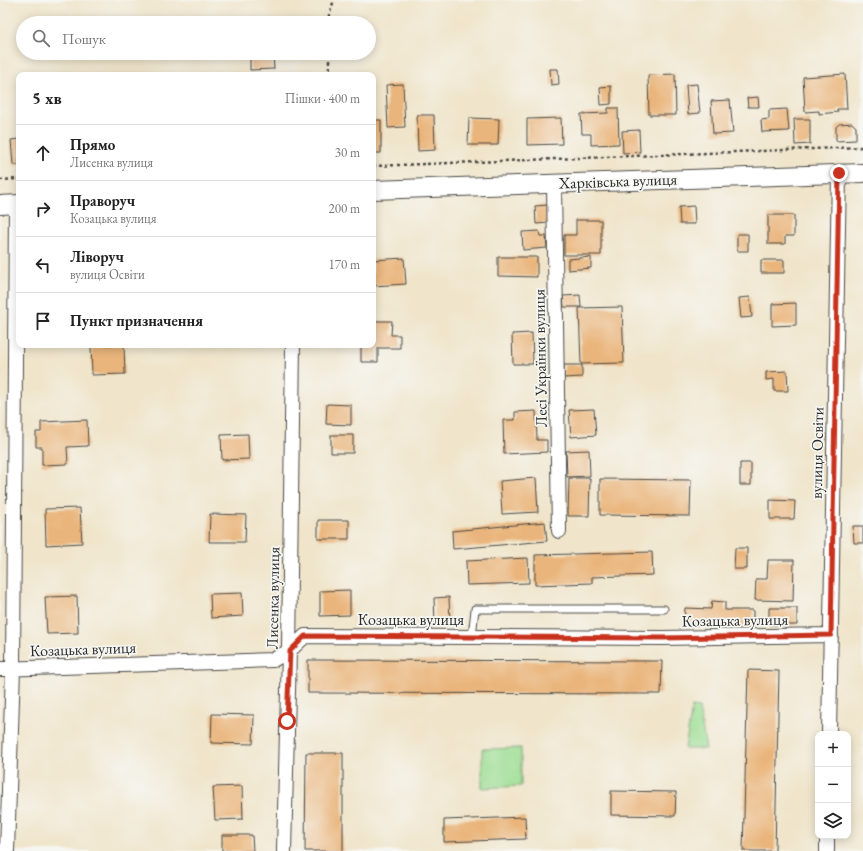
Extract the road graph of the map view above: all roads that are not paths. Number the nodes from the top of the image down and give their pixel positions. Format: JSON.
{"nodes":[{"id":1,"x":863,"y":172,"type":"edge"},
{"id":2,"x":839,"y":173,"type":"junction"},
{"id":3,"x":554,"y":184,"type":"junction"},
{"id":4,"x":376,"y":190,"type":"edge"},
{"id":5,"x":12,"y":204,"type":"edge"},
{"id":6,"x":293,"y":348,"type":"edge"},
{"id":7,"x":559,"y":531,"type":"dead end"},
{"id":8,"x":664,"y":609,"type":"dead end"},
{"id":9,"x":831,"y":635,"type":"junction"},
{"id":10,"x":472,"y":637,"type":"junction"},
{"id":11,"x":290,"y":651,"type":"junction"},
{"id":12,"x":7,"y":669,"type":"edge"},
{"id":13,"x":829,"y":731,"type":"edge"},
{"id":14,"x":827,"y":839,"type":"edge"},
{"id":15,"x":7,"y":851,"type":"edge"},
{"id":16,"x":284,"y":851,"type":"edge"},
{"id":17,"x":827,"y":851,"type":"edge"}],
"edges":[{"from":1,"to":2,"type":"street","name":"Харківська вулиця"},
{"from":2,"to":3,"type":"street","name":"Харківська вулиця"},
{"from":2,"to":9,"type":"street","name":"вулиця Освіти"},
{"from":3,"to":4,"type":"street","name":"Харківська вулиця"},
{"from":3,"to":7,"type":"street","name":"Лесі Українки вулиця"},
{"from":5,"to":12,"type":"street"},
{"from":6,"to":11,"type":"street","name":"Лисенка вулиця"},
{"from":8,"to":10,"type":"lane"},
{"from":9,"to":10,"type":"street","name":"Козацька вулиця"},
{"from":9,"to":13,"type":"street","name":"вулиця Освіти"},
{"from":10,"to":11,"type":"street","name":"Козацька вулиця"},
{"from":11,"to":12,"type":"street","name":"Козацька вулиця"},
{"from":11,"to":16,"type":"street","name":"Лисенка вулиця"},
{"from":12,"to":15,"type":"street"},
{"from":14,"to":17,"type":"street"}]}
